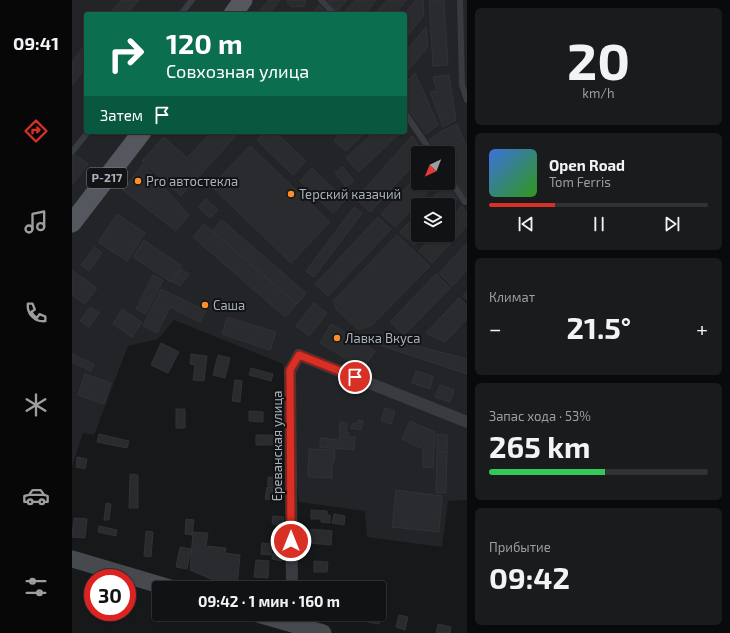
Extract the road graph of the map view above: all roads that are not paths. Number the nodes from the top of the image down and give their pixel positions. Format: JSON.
{"nodes":[{"id":1,"x":192,"y":0,"type":"edge"},
{"id":2,"x":243,"y":0,"type":"edge"},
{"id":3,"x":321,"y":0,"type":"edge"},
{"id":4,"x":460,"y":0,"type":"edge"},
{"id":5,"x":183,"y":12,"type":"edge"},
{"id":6,"x":234,"y":12,"type":"edge"},
{"id":7,"x":332,"y":12,"type":"edge"},
{"id":8,"x":467,"y":100,"type":"edge"},
{"id":9,"x":407,"y":116,"type":"edge"},
{"id":10,"x":86,"y":134,"type":"edge"},
{"id":11,"x":140,"y":134,"type":"edge"},
{"id":12,"x":427,"y":146,"type":"edge"},
{"id":13,"x":72,"y":152,"type":"edge"},
{"id":14,"x":455,"y":187,"type":"edge"},
{"id":15,"x":465,"y":202,"type":"dead end"},
{"id":16,"x":72,"y":223,"type":"edge"},
{"id":17,"x":467,"y":422,"type":"edge"},
{"id":18,"x":72,"y":559,"type":"edge"},
{"id":19,"x":292,"y":581,"type":"edge"},
{"id":20,"x":152,"y":583,"type":"edge"},
{"id":21,"x":284,"y":621,"type":"edge"},
{"id":22,"x":295,"y":624,"type":"edge"},
{"id":23,"x":323,"y":633,"type":"edge"}],
"edges":[{"from":1,"to":5,"type":"lane"},
{"from":2,"to":6,"type":"main road"},
{"from":3,"to":7,"type":"lane"},
{"from":4,"to":8,"type":"lane"},
{"from":9,"to":12,"type":"lane"},
{"from":10,"to":13,"type":"lane"},
{"from":11,"to":16,"type":"main road","number":"Р-217"},
{"from":14,"to":15,"type":"lane"},
{"from":17,"to":19,"type":"street","name":"Ереванская улица"},
{"from":18,"to":20,"type":"main road"},
{"from":21,"to":22,"type":"main road"},
{"from":22,"to":23,"type":"main road"}]}
